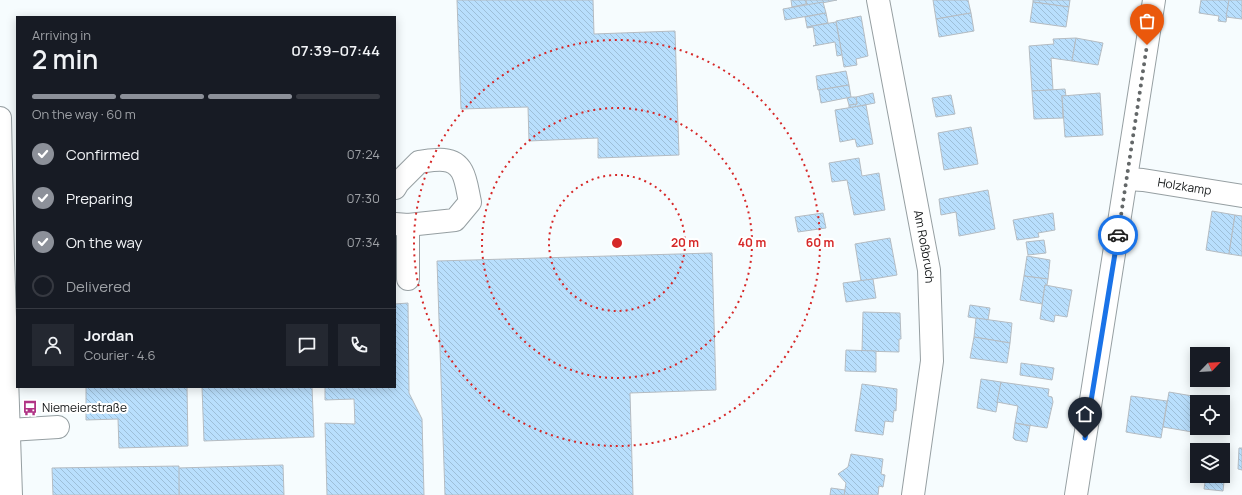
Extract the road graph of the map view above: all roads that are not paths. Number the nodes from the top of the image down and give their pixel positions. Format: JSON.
{"nodes":[{"id":1,"x":878,"y":0,"type":"edge"},
{"id":2,"x":1154,"y":0,"type":"edge"},
{"id":3,"x":0,"y":118,"type":"edge"},
{"id":4,"x":1127,"y":179,"type":"junction"},
{"id":5,"x":396,"y":186,"type":"edge"},
{"id":6,"x":1242,"y":196,"type":"edge"},
{"id":7,"x":401,"y":224,"type":"edge"},
{"id":8,"x":10,"y":240,"type":"edge"},
{"id":9,"x":408,"y":279,"type":"dead end"},
{"id":10,"x":58,"y":428,"type":"dead end"},
{"id":11,"x":9,"y":430,"type":"junction"},
{"id":12,"x":12,"y":495,"type":"edge"},
{"id":13,"x":914,"y":495,"type":"edge"},
{"id":14,"x":1076,"y":495,"type":"edge"}],
"edges":[{"from":1,"to":13,"type":"street","name":"Am Roßbruch"},
{"from":2,"to":4,"type":"street"},
{"from":3,"to":8,"type":"street"},
{"from":4,"to":6,"type":"street","name":"Holzkamp"},
{"from":4,"to":14,"type":"street"},
{"from":5,"to":7,"type":"street"},
{"from":7,"to":9,"type":"street"},
{"from":8,"to":11,"type":"street"},
{"from":10,"to":11,"type":"street"},
{"from":11,"to":12,"type":"street"}]}
